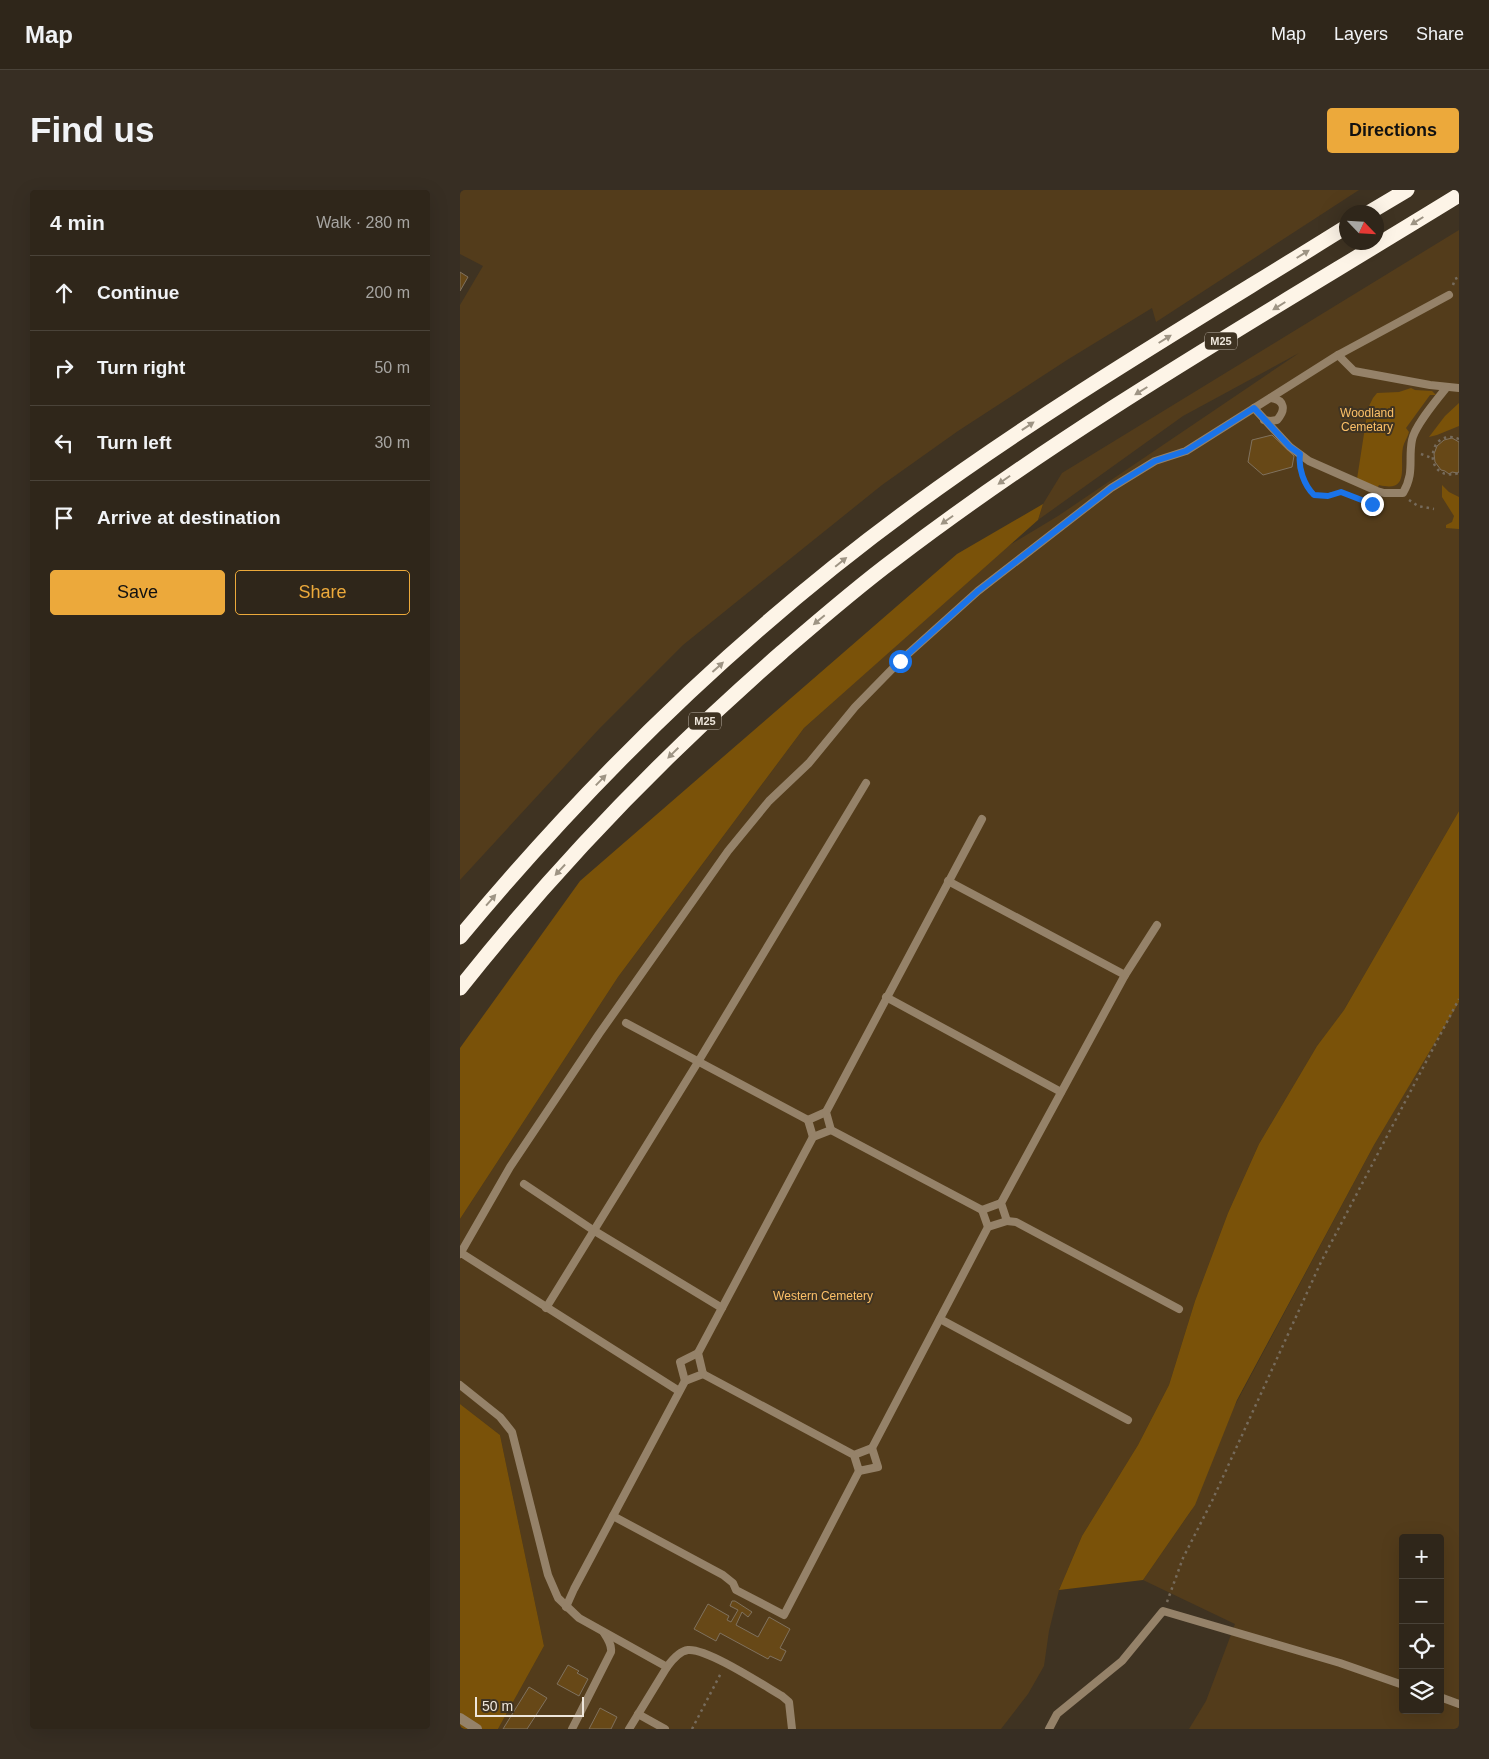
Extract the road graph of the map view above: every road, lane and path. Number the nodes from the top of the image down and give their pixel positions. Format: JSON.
{"nodes":[{"id":1,"x":1407,"y":190,"type":"edge"},
{"id":2,"x":1459,"y":195,"type":"edge"},
{"id":3,"x":1382,"y":205,"type":"edge"},
{"id":4,"x":1339,"y":231,"type":"edge"},
{"id":5,"x":1449,"y":295,"type":"dead end"},
{"id":6,"x":1338,"y":355,"type":"junction"},
{"id":7,"x":1446,"y":388,"type":"junction"},
{"id":8,"x":1459,"y":388,"type":"edge"},
{"id":9,"x":1271,"y":398,"type":"junction"},
{"id":10,"x":1254,"y":408,"type":"junction"},
{"id":11,"x":1264,"y":420,"type":"junction"},
{"id":12,"x":1459,"y":439,"type":"edge"},
{"id":13,"x":1300,"y":454,"type":"junction"},
{"id":14,"x":1459,"y":473,"type":"edge"},
{"id":15,"x":1403,"y":493,"type":"junction"},
{"id":16,"x":1384,"y":494,"type":"junction"},
{"id":17,"x":1434,"y":509,"type":"dead end"},
{"id":18,"x":866,"y":783,"type":"dead end"},
{"id":19,"x":982,"y":819,"type":"dead end"},
{"id":20,"x":948,"y":881,"type":"junction"},
{"id":21,"x":1157,"y":926,"type":"dead end"},
{"id":22,"x":460,"y":937,"type":"edge"},
{"id":23,"x":1125,"y":975,"type":"junction"},
{"id":24,"x":460,"y":988,"type":"edge"},
{"id":25,"x":886,"y":997,"type":"junction"},
{"id":26,"x":1459,"y":999,"type":"edge"},
{"id":27,"x":626,"y":1023,"type":"dead end"},
{"id":28,"x":698,"y":1062,"type":"junction"},
{"id":29,"x":1061,"y":1092,"type":"junction"},
{"id":30,"x":826,"y":1112,"type":"junction"},
{"id":31,"x":808,"y":1120,"type":"junction"},
{"id":32,"x":831,"y":1130,"type":"junction"},
{"id":33,"x":813,"y":1137,"type":"junction"},
{"id":34,"x":524,"y":1184,"type":"dead end"},
{"id":35,"x":1001,"y":1203,"type":"junction"},
{"id":36,"x":982,"y":1210,"type":"junction"},
{"id":37,"x":1007,"y":1221,"type":"junction"},
{"id":38,"x":988,"y":1227,"type":"junction"},
{"id":39,"x":593,"y":1230,"type":"junction"},
{"id":40,"x":460,"y":1254,"type":"edge"},
{"id":41,"x":546,"y":1308,"type":"junction"},
{"id":42,"x":722,"y":1308,"type":"junction"},
{"id":43,"x":1179,"y":1308,"type":"dead end"},
{"id":44,"x":940,"y":1319,"type":"junction"},
{"id":45,"x":698,"y":1354,"type":"junction"},
{"id":46,"x":703,"y":1374,"type":"junction"},
{"id":47,"x":685,"y":1381,"type":"junction"},
{"id":48,"x":460,"y":1385,"type":"edge"},
{"id":49,"x":679,"y":1391,"type":"junction"},
{"id":50,"x":1128,"y":1420,"type":"dead end"},
{"id":51,"x":872,"y":1448,"type":"junction"},
{"id":52,"x":854,"y":1455,"type":"junction"},
{"id":53,"x":859,"y":1471,"type":"junction"},
{"id":54,"x":613,"y":1516,"type":"junction"},
{"id":55,"x":566,"y":1607,"type":"junction"},
{"id":56,"x":1163,"y":1611,"type":"junction"},
{"id":57,"x":602,"y":1631,"type":"junction"},
{"id":58,"x":726,"y":1664,"type":"junction"},
{"id":59,"x":667,"y":1667,"type":"junction"},
{"id":60,"x":1399,"y":1684,"type":"edge"},
{"id":61,"x":1444,"y":1699,"type":"edge"},
{"id":62,"x":1459,"y":1704,"type":"edge"},
{"id":63,"x":638,"y":1714,"type":"junction"},
{"id":64,"x":460,"y":1718,"type":"edge"},
{"id":65,"x":477,"y":1729,"type":"edge"},
{"id":66,"x":572,"y":1729,"type":"edge"},
{"id":67,"x":629,"y":1729,"type":"edge"},
{"id":68,"x":665,"y":1729,"type":"edge"},
{"id":69,"x":692,"y":1729,"type":"edge"},
{"id":70,"x":792,"y":1729,"type":"edge"},
{"id":71,"x":1049,"y":1729,"type":"edge"}],
"edges":[{"from":1,"to":3,"type":"highway"},
{"from":2,"to":24,"type":"highway","number":"M25","one_way":true},
{"from":22,"to":4,"type":"highway","number":"M25","one_way":true},
{"from":5,"to":6,"type":"lane"},
{"from":6,"to":7,"type":"lane"},
{"from":6,"to":9,"type":"lane"},
{"from":7,"to":8,"type":"lane"},
{"from":7,"to":15,"type":"lane"},
{"from":9,"to":10,"type":"lane"},
{"from":9,"to":11,"type":"lane"},
{"from":10,"to":11,"type":"lane"},
{"from":10,"to":40,"type":"lane"},
{"from":11,"to":13,"type":"lane"},
{"from":12,"to":14,"type":"path"},
{"from":13,"to":16,"type":"lane"},
{"from":13,"to":16,"type":"path"},
{"from":15,"to":16,"type":"lane"},
{"from":15,"to":17,"type":"path"},
{"from":18,"to":28,"type":"lane"},
{"from":19,"to":20,"type":"lane"},
{"from":20,"to":23,"type":"lane"},
{"from":20,"to":25,"type":"lane"},
{"from":21,"to":23,"type":"lane"},
{"from":23,"to":29,"type":"lane"},
{"from":25,"to":29,"type":"lane"},
{"from":25,"to":30,"type":"lane"},
{"from":26,"to":56,"type":"path"},
{"from":27,"to":28,"type":"lane"},
{"from":28,"to":31,"type":"lane"},
{"from":28,"to":39,"type":"lane"},
{"from":29,"to":35,"type":"lane"},
{"from":30,"to":31,"type":"lane"},
{"from":30,"to":32,"type":"lane"},
{"from":31,"to":33,"type":"lane"},
{"from":32,"to":33,"type":"lane"},
{"from":32,"to":36,"type":"lane"},
{"from":33,"to":42,"type":"lane"},
{"from":34,"to":39,"type":"lane"},
{"from":35,"to":36,"type":"lane"},
{"from":35,"to":37,"type":"lane"},
{"from":36,"to":38,"type":"lane"},
{"from":37,"to":38,"type":"lane"},
{"from":37,"to":43,"type":"lane"},
{"from":38,"to":44,"type":"lane"},
{"from":39,"to":41,"type":"lane"},
{"from":39,"to":42,"type":"lane"},
{"from":40,"to":41,"type":"lane"},
{"from":41,"to":49,"type":"lane"},
{"from":42,"to":45,"type":"lane"},
{"from":44,"to":50,"type":"lane"},
{"from":44,"to":51,"type":"lane"},
{"from":45,"to":46,"type":"lane"},
{"from":45,"to":47,"type":"lane"},
{"from":46,"to":47,"type":"lane"},
{"from":46,"to":52,"type":"lane"},
{"from":47,"to":49,"type":"lane"},
{"from":48,"to":55,"type":"lane"},
{"from":49,"to":54,"type":"lane"},
{"from":51,"to":52,"type":"lane"},
{"from":51,"to":53,"type":"lane"},
{"from":52,"to":53,"type":"lane"},
{"from":53,"to":54,"type":"lane"},
{"from":54,"to":55,"type":"lane"},
{"from":55,"to":57,"type":"lane"},
{"from":56,"to":60,"type":"lane"},
{"from":56,"to":71,"type":"lane"},
{"from":57,"to":59,"type":"lane"},
{"from":57,"to":66,"type":"lane"},
{"from":58,"to":59,"type":"lane"},
{"from":58,"to":69,"type":"path"},
{"from":58,"to":70,"type":"lane"},
{"from":59,"to":63,"type":"lane"},
{"from":61,"to":62,"type":"lane"},
{"from":63,"to":67,"type":"lane"},
{"from":63,"to":68,"type":"lane"},
{"from":64,"to":65,"type":"street"}]}
